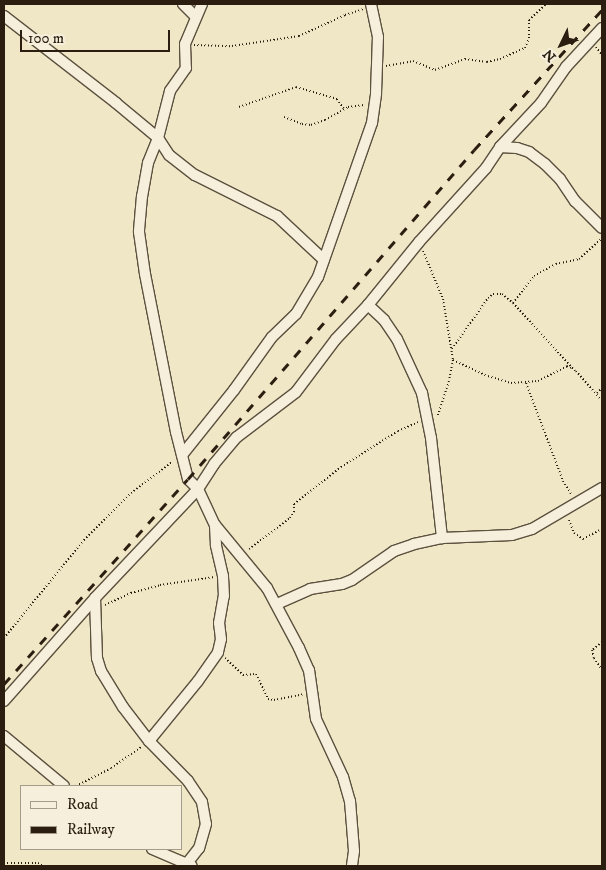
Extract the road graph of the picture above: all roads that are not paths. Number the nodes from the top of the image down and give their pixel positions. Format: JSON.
{"nodes":[{"id":1,"x":183,"y":4,"type":"edge"},
{"id":2,"x":202,"y":4,"type":"edge"},
{"id":3,"x":372,"y":5,"type":"edge"},
{"id":4,"x":4,"y":16,"type":"edge"},
{"id":5,"x":196,"y":16,"type":"junction"},
{"id":6,"x":602,"y":28,"type":"edge"},
{"id":7,"x":158,"y":138,"type":"junction"},
{"id":8,"x":500,"y":147,"type":"junction"},
{"id":9,"x":602,"y":228,"type":"edge"},
{"id":10,"x":324,"y":260,"type":"junction"},
{"id":11,"x":368,"y":306,"type":"junction"},
{"id":12,"x":182,"y":455,"type":"junction"},
{"id":13,"x":602,"y":488,"type":"edge"},
{"id":14,"x":198,"y":489,"type":"junction"},
{"id":15,"x":215,"y":525,"type":"junction"},
{"id":16,"x":442,"y":538,"type":"junction"},
{"id":17,"x":95,"y":598,"type":"junction"},
{"id":18,"x":277,"y":604,"type":"junction"},
{"id":19,"x":4,"y":701,"type":"edge"},
{"id":20,"x":4,"y":736,"type":"edge"},
{"id":21,"x":149,"y":741,"type":"junction"},
{"id":22,"x":63,"y":785,"type":"edge"},
{"id":23,"x":154,"y":850,"type":"edge"},
{"id":24,"x":188,"y":865,"type":"edge"},
{"id":25,"x":352,"y":866,"type":"edge"}],
"edges":[{"from":1,"to":5,"type":"street"},
{"from":2,"to":5,"type":"street"},
{"from":3,"to":10,"type":"street"},
{"from":4,"to":7,"type":"street"},
{"from":5,"to":7,"type":"street"},
{"from":6,"to":8,"type":"street"},
{"from":7,"to":10,"type":"street"},
{"from":7,"to":12,"type":"street"},
{"from":8,"to":9,"type":"street"},
{"from":8,"to":11,"type":"street"},
{"from":10,"to":12,"type":"street"},
{"from":11,"to":14,"type":"street"},
{"from":11,"to":16,"type":"street"},
{"from":12,"to":14,"type":"street"},
{"from":13,"to":16,"type":"street"},
{"from":14,"to":15,"type":"street"},
{"from":14,"to":17,"type":"street"},
{"from":15,"to":18,"type":"street"},
{"from":15,"to":21,"type":"street"},
{"from":16,"to":18,"type":"street"},
{"from":17,"to":19,"type":"street"},
{"from":17,"to":21,"type":"street"},
{"from":18,"to":25,"type":"street"},
{"from":20,"to":22,"type":"street"},
{"from":21,"to":24,"type":"street"},
{"from":23,"to":24,"type":"street"}]}
